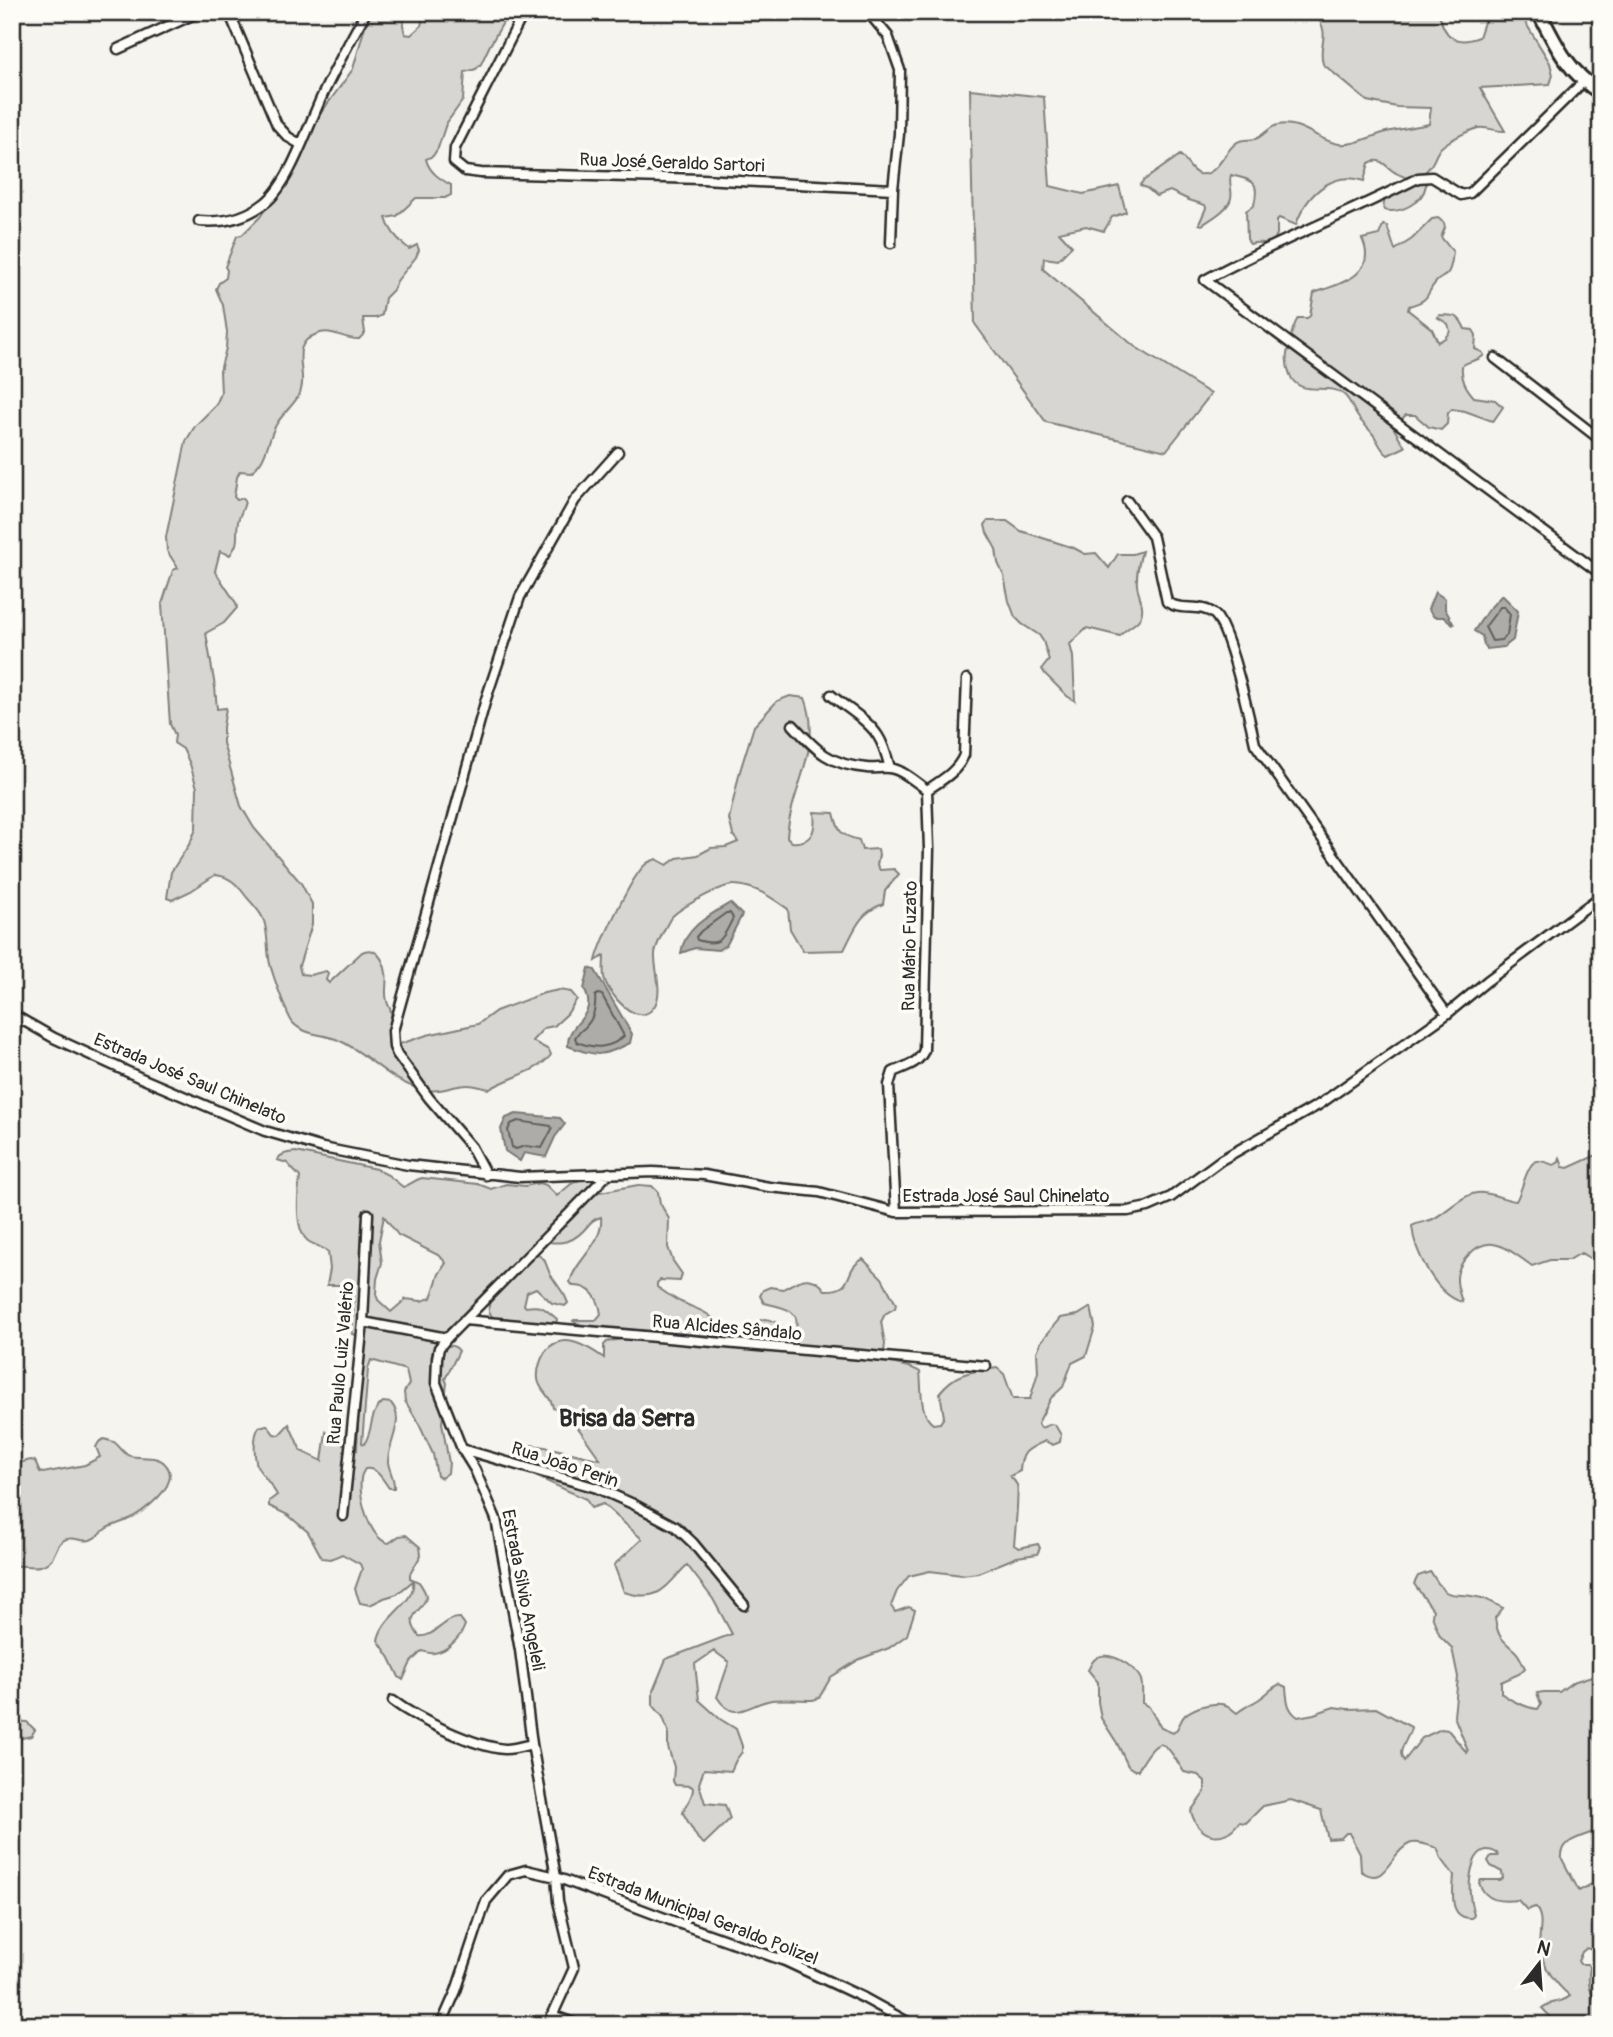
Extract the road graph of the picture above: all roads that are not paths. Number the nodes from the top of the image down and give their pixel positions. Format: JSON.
{"nodes":[{"id":1,"x":199,"y":12,"type":"edge"},
{"id":2,"x":229,"y":12,"type":"edge"},
{"id":3,"x":366,"y":12,"type":"edge"},
{"id":4,"x":524,"y":12,"type":"edge"},
{"id":5,"x":868,"y":12,"type":"edge"},
{"id":6,"x":1539,"y":12,"type":"edge"},
{"id":7,"x":118,"y":48,"type":"dead end"},
{"id":8,"x":1583,"y":82,"type":"junction"},
{"id":9,"x":1601,"y":93,"type":"edge"},
{"id":10,"x":12,"y":99,"type":"edge"},
{"id":11,"x":12,"y":121,"type":"edge"},
{"id":12,"x":300,"y":144,"type":"junction"},
{"id":13,"x":893,"y":188,"type":"junction"},
{"id":14,"x":199,"y":221,"type":"dead end"},
{"id":15,"x":891,"y":243,"type":"dead end"},
{"id":16,"x":1494,"y":358,"type":"dead end"},
{"id":17,"x":1601,"y":440,"type":"edge"},
{"id":18,"x":618,"y":452,"type":"dead end"},
{"id":19,"x":1127,"y":501,"type":"dead end"},
{"id":20,"x":1601,"y":574,"type":"edge"},
{"id":21,"x":967,"y":679,"type":"dead end"},
{"id":22,"x":831,"y":695,"type":"dead end"},
{"id":23,"x":793,"y":725,"type":"dead end"},
{"id":24,"x":890,"y":768,"type":"junction"},
{"id":25,"x":927,"y":790,"type":"junction"},
{"id":26,"x":1601,"y":896,"type":"edge"},
{"id":27,"x":12,"y":1014,"type":"edge"},
{"id":28,"x":1447,"y":1014,"type":"junction"},
{"id":29,"x":609,"y":1173,"type":"junction"},
{"id":30,"x":486,"y":1175,"type":"junction"},
{"id":31,"x":896,"y":1212,"type":"junction"},
{"id":32,"x":368,"y":1214,"type":"dead end"},
{"id":33,"x":464,"y":1320,"type":"junction"},
{"id":34,"x":363,"y":1322,"type":"junction"},
{"id":35,"x":447,"y":1338,"type":"junction"},
{"id":36,"x":986,"y":1366,"type":"dead end"},
{"id":37,"x":462,"y":1449,"type":"junction"},
{"id":38,"x":343,"y":1516,"type":"dead end"},
{"id":39,"x":744,"y":1605,"type":"dead end"},
{"id":40,"x":393,"y":1701,"type":"dead end"},
{"id":41,"x":532,"y":1744,"type":"junction"},
{"id":42,"x":556,"y":1877,"type":"junction"},
{"id":43,"x":552,"y":2015,"type":"junction"},
{"id":44,"x":441,"y":2025,"type":"edge"},
{"id":45,"x":548,"y":2025,"type":"edge"},
{"id":46,"x":579,"y":2025,"type":"edge"},
{"id":47,"x":913,"y":2025,"type":"edge"}],
"edges":[{"from":1,"to":7,"type":"street"},
{"from":2,"to":12,"type":"street"},
{"from":3,"to":12,"type":"street"},
{"from":4,"to":13,"type":"street","name":"Rua José Geraldo Sartori"},
{"from":5,"to":13,"type":"street"},
{"from":6,"to":8,"type":"main road"},
{"from":8,"to":9,"type":"main road"},
{"from":8,"to":20,"type":"street"},
{"from":10,"to":11,"type":"street"},
{"from":12,"to":14,"type":"street"},
{"from":13,"to":15,"type":"street"},
{"from":16,"to":17,"type":"street"},
{"from":18,"to":30,"type":"street"},
{"from":19,"to":28,"type":"street"},
{"from":21,"to":25,"type":"street"},
{"from":22,"to":24,"type":"street"},
{"from":23,"to":24,"type":"street"},
{"from":24,"to":25,"type":"street"},
{"from":25,"to":31,"type":"street","name":"Rua Mário Fuzato"},
{"from":26,"to":28,"type":"street","name":"Estrada José Saul Chinelato"},
{"from":27,"to":30,"type":"street","name":"Estrada José Saul Chinelato"},
{"from":28,"to":31,"type":"street","name":"Estrada José Saul Chinelato"},
{"from":29,"to":30,"type":"street","name":"Estrada José Saul Chinelato"},
{"from":29,"to":31,"type":"street","name":"Estrada José Saul Chinelato"},
{"from":29,"to":33,"type":"street","name":"Estrada Silvio Angeleli"},
{"from":32,"to":34,"type":"street","name":"Rua Paulo Luiz Valério"},
{"from":33,"to":35,"type":"street","name":"Estrada Silvio Angeleli"},
{"from":33,"to":36,"type":"street","name":"Rua Alcides Sândalo"},
{"from":34,"to":35,"type":"street"},
{"from":34,"to":38,"type":"street","name":"Rua Paulo Luiz Valério"},
{"from":35,"to":37,"type":"street","name":"Estrada Silvio Angeleli"},
{"from":37,"to":39,"type":"street","name":"Rua João Perin"},
{"from":37,"to":41,"type":"street","name":"Estrada Silvio Angeleli"},
{"from":40,"to":41,"type":"street"},
{"from":41,"to":42,"type":"street","name":"Estrada Silvio Angeleli"},
{"from":42,"to":43,"type":"street","name":"Estrada Silvio Angeleli"},
{"from":42,"to":44,"type":"street"},
{"from":42,"to":47,"type":"street","name":"Estrada Municipal Geraldo Polizel"},
{"from":43,"to":45,"type":"street","name":"Estrada Silvio Angeleli"},
{"from":43,"to":46,"type":"street"}]}
